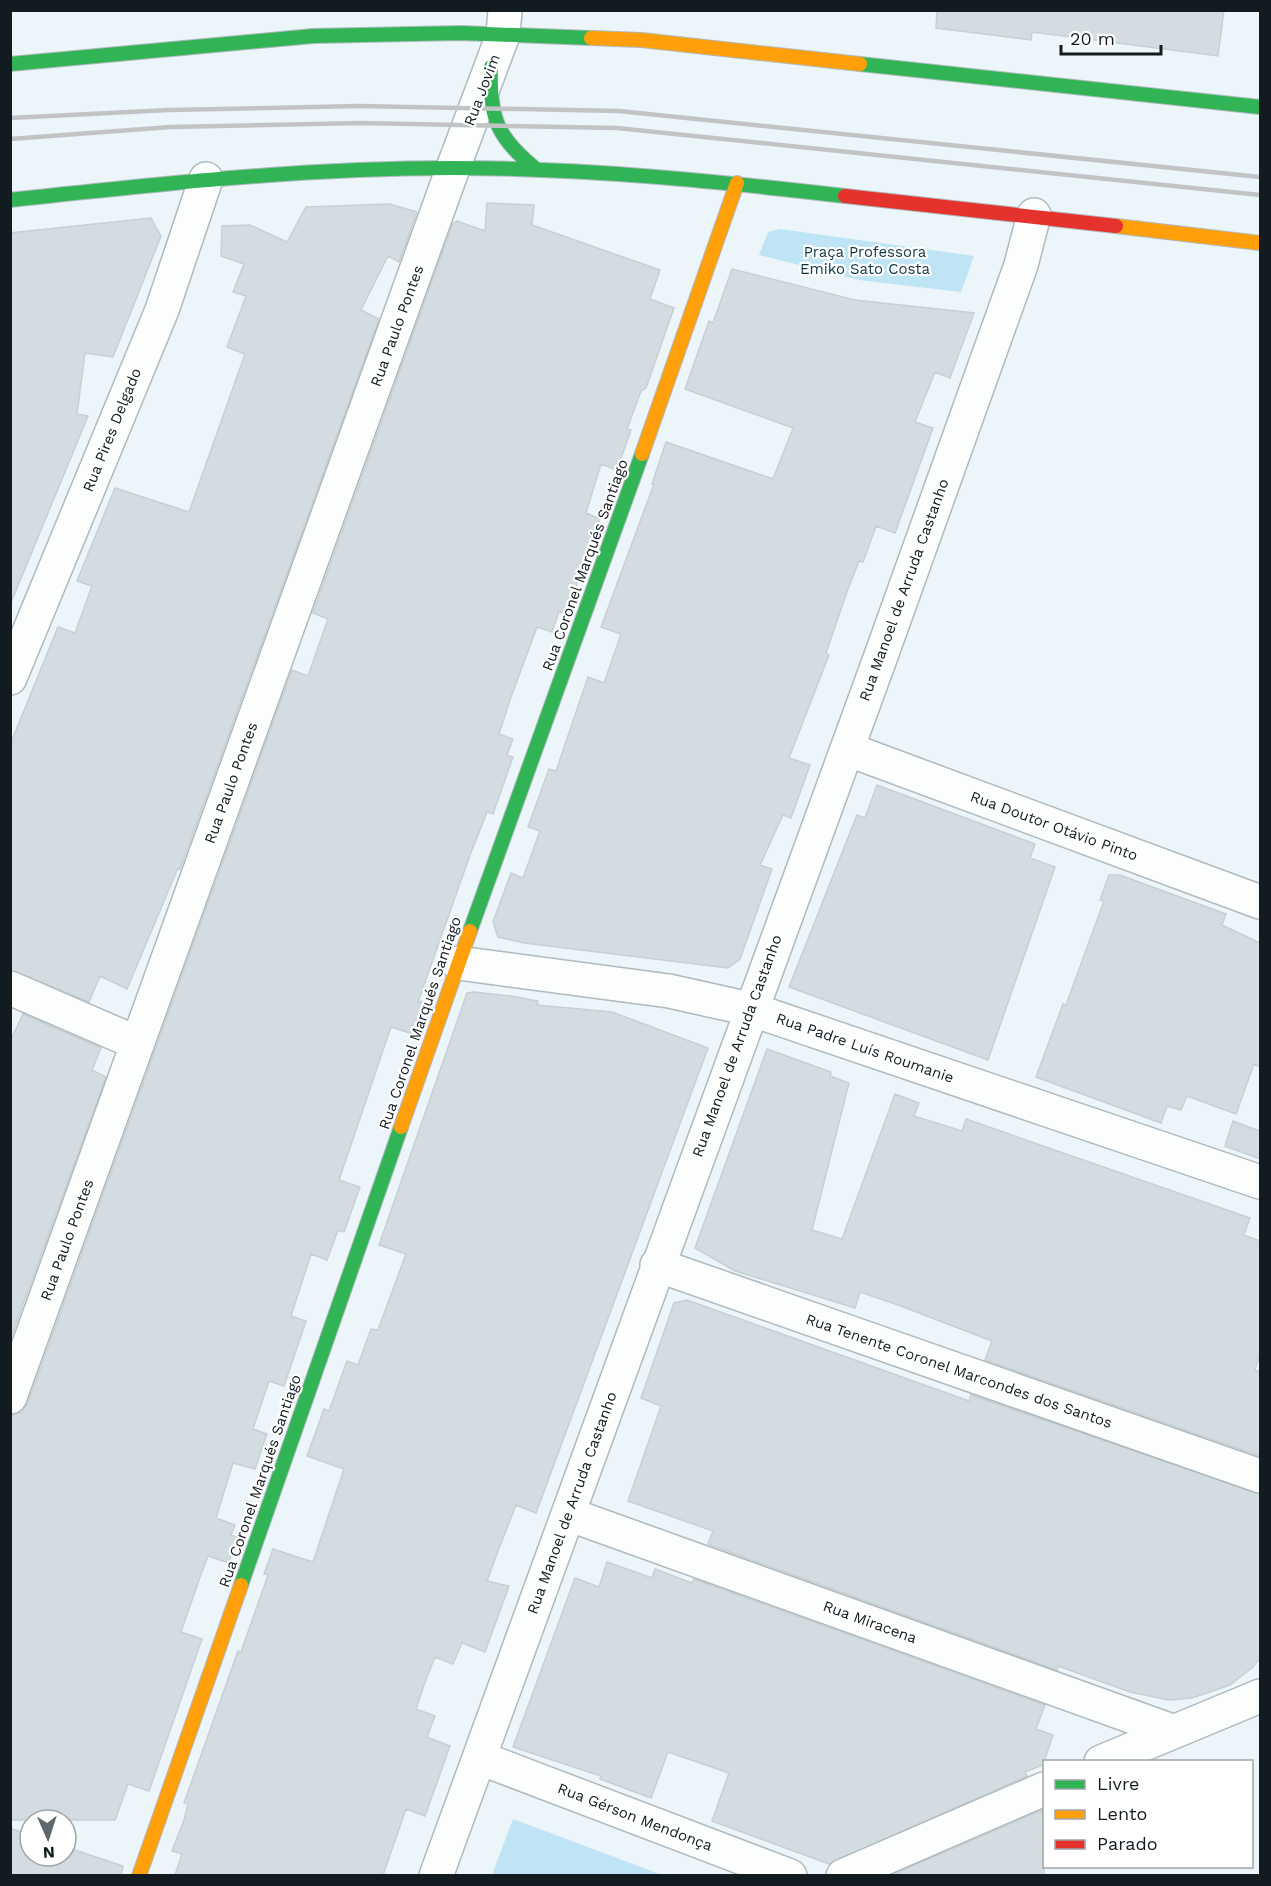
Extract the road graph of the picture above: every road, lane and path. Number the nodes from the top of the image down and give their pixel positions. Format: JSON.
{"nodes":[{"id":1,"x":504,"y":23,"type":"edge"},
{"id":2,"x":10,"y":64,"type":"edge"},
{"id":3,"x":491,"y":68,"type":"junction"},
{"id":4,"x":1260,"y":107,"type":"edge"},
{"id":5,"x":453,"y":168,"type":"junction"},
{"id":6,"x":537,"y":170,"type":"junction"},
{"id":7,"x":207,"y":179,"type":"junction"},
{"id":8,"x":737,"y":183,"type":"junction"},
{"id":9,"x":10,"y":200,"type":"edge"},
{"id":10,"x":1034,"y":215,"type":"junction"},
{"id":11,"x":1260,"y":243,"type":"edge"},
{"id":12,"x":10,"y":678,"type":"edge"},
{"id":13,"x":847,"y":749,"type":"junction"},
{"id":14,"x":1260,"y":902,"type":"edge"},
{"id":15,"x":458,"y":963,"type":"junction"},
{"id":16,"x":10,"y":988,"type":"edge"},
{"id":17,"x":750,"y":1009,"type":"junction"},
{"id":18,"x":137,"y":1043,"type":"junction"},
{"id":19,"x":1260,"y":1182,"type":"edge"},
{"id":20,"x":657,"y":1265,"type":"junction"},
{"id":21,"x":10,"y":1397,"type":"edge"},
{"id":22,"x":1260,"y":1476,"type":"edge"},
{"id":23,"x":568,"y":1514,"type":"junction"},
{"id":24,"x":1260,"y":1696,"type":"edge"},
{"id":25,"x":1172,"y":1731,"type":"junction"},
{"id":26,"x":480,"y":1758,"type":"junction"},
{"id":27,"x":1103,"y":1760,"type":"edge"},
{"id":28,"x":1043,"y":1789,"type":"edge"},
{"id":29,"x":140,"y":1875,"type":"edge"},
{"id":30,"x":436,"y":1875,"type":"edge"},
{"id":31,"x":790,"y":1875,"type":"edge"},
{"id":32,"x":843,"y":1875,"type":"edge"}],
"edges":[{"from":1,"to":2,"type":"main road"},
{"from":1,"to":3,"type":"street","name":"Rua Jovim"},
{"from":1,"to":4,"type":"main road"},
{"from":3,"to":5,"type":"street","name":"Rua Jovim"},
{"from":3,"to":6,"type":"main road"},
{"from":5,"to":6,"type":"main road"},
{"from":5,"to":7,"type":"main road"},
{"from":5,"to":18,"type":"street","name":"Rua Paulo Pontes"},
{"from":6,"to":8,"type":"main road"},
{"from":7,"to":9,"type":"main road"},
{"from":7,"to":12,"type":"street","name":"Rua Pires Delgado"},
{"from":8,"to":10,"type":"main road"},
{"from":8,"to":15,"type":"main road","name":"Rua Coronel Marqués Santiago"},
{"from":10,"to":11,"type":"main road"},
{"from":10,"to":13,"type":"street","name":"Rua Manoel de Arruda Castanho"},
{"from":13,"to":14,"type":"street","name":"Rua Doutor Otávio Pinto"},
{"from":13,"to":17,"type":"street","name":"Rua Manoel de Arruda Castanho"},
{"from":15,"to":17,"type":"street","name":"Rua Padre Luís Roumanie"},
{"from":15,"to":29,"type":"main road","name":"Rua Coronel Marqués Santiago"},
{"from":16,"to":18,"type":"street"},
{"from":17,"to":19,"type":"street","name":"Rua Padre Luís Roumanie"},
{"from":17,"to":20,"type":"street","name":"Rua Manoel de Arruda Castanho"},
{"from":18,"to":21,"type":"street","name":"Rua Paulo Pontes"},
{"from":20,"to":22,"type":"street","name":"Rua Tenente Coronel Marcondes dos Santos"},
{"from":20,"to":23,"type":"street","name":"Rua Manoel de Arruda Castanho"},
{"from":23,"to":25,"type":"street","name":"Rua Miracena"},
{"from":23,"to":26,"type":"street","name":"Rua Manoel de Arruda Castanho"},
{"from":24,"to":25,"type":"street"},
{"from":25,"to":27,"type":"street"},
{"from":26,"to":30,"type":"street","name":"Rua Manoel de Arruda Castanho"},
{"from":26,"to":31,"type":"street","name":"Rua Gérson Mendonça"},
{"from":28,"to":32,"type":"street"}]}
